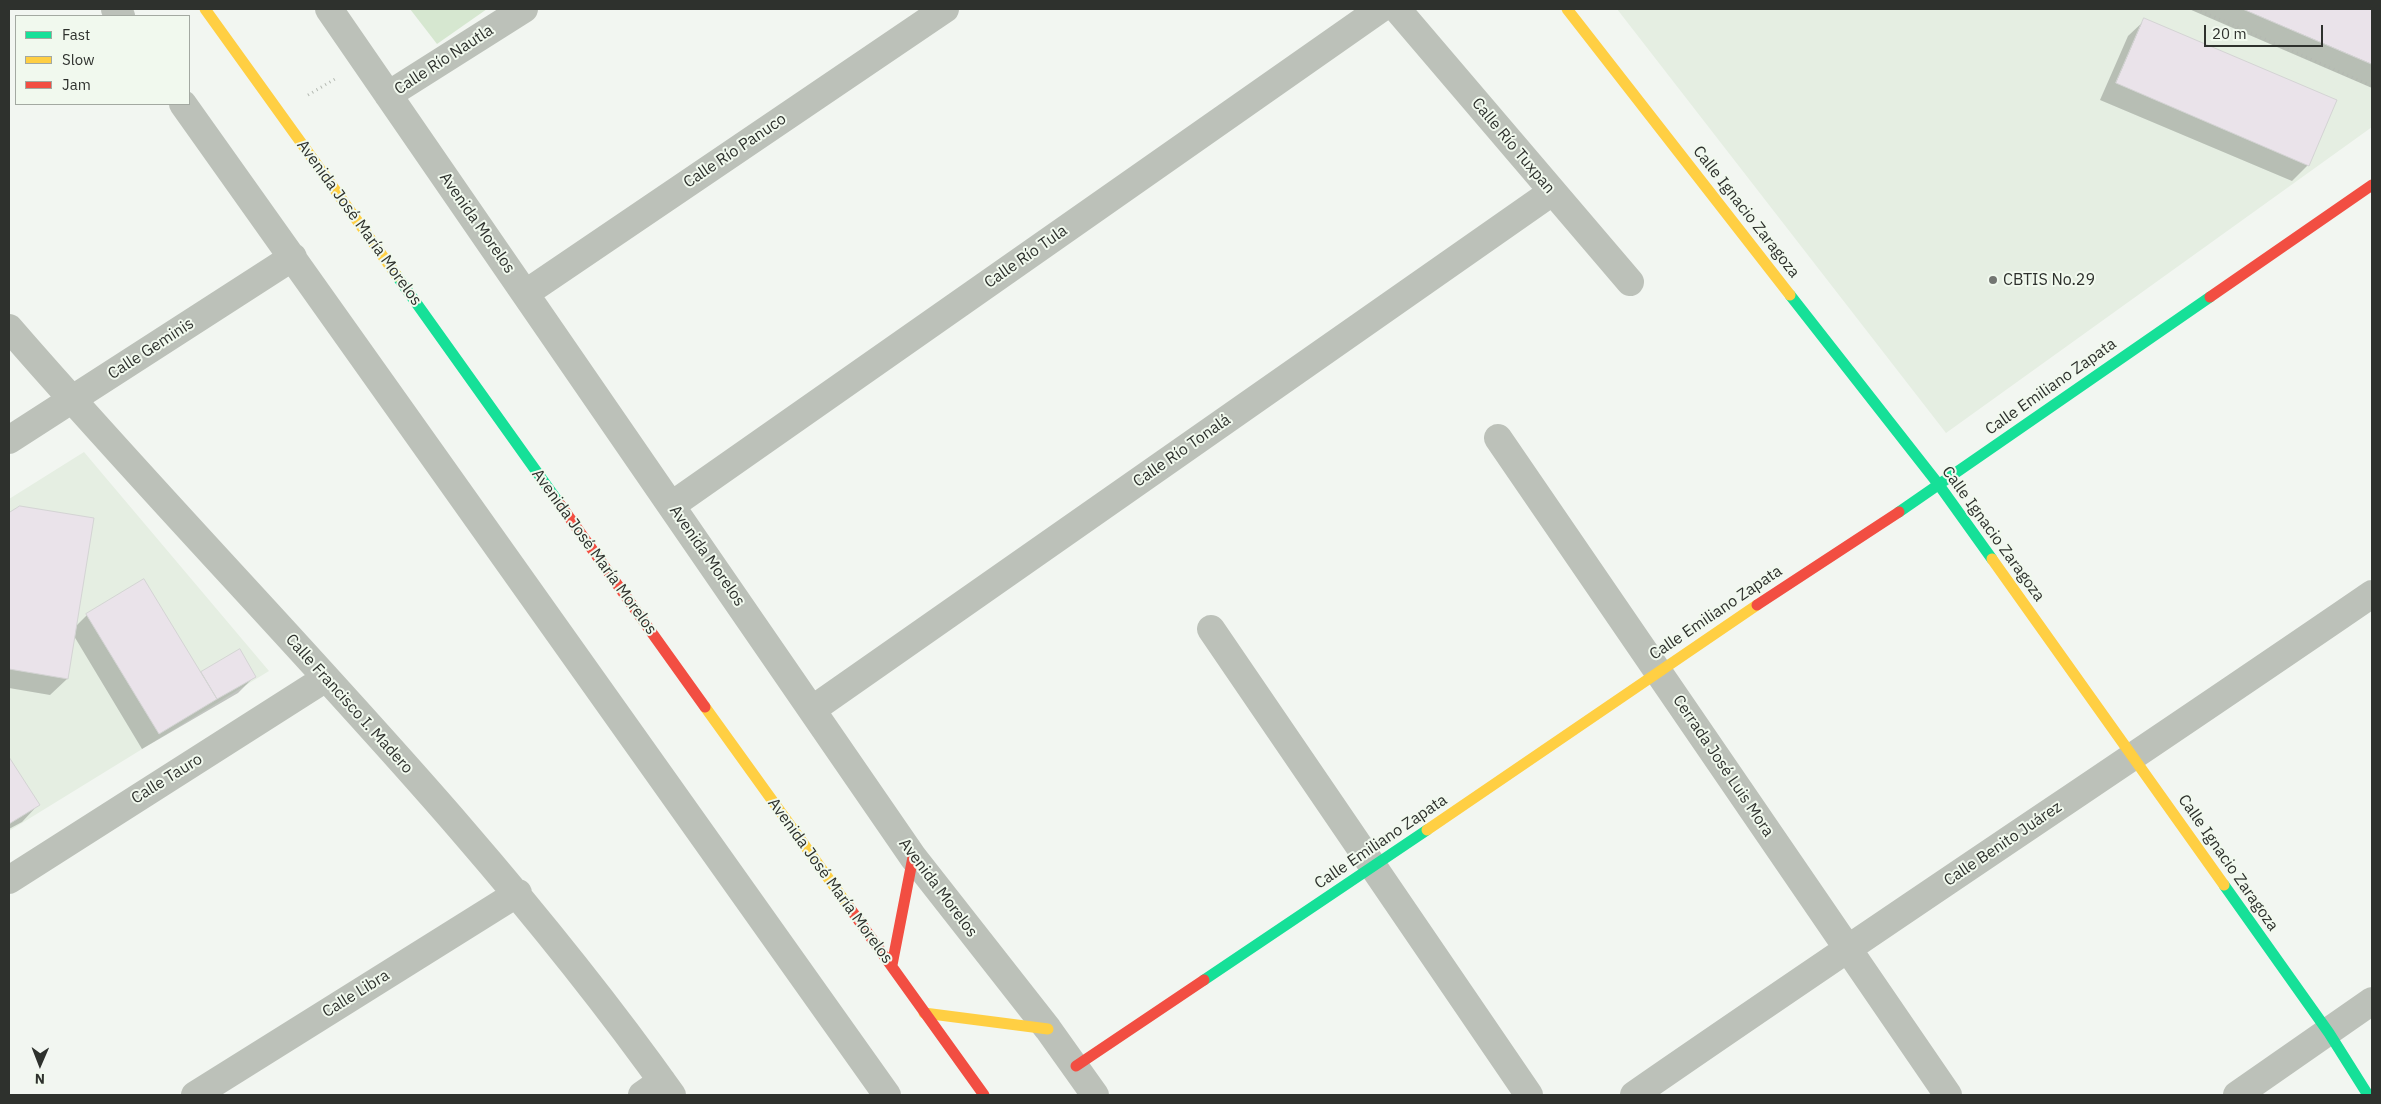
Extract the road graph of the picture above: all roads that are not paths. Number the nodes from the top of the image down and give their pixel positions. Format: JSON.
{"nodes":[{"id":1,"x":205,"y":9,"type":"edge"},
{"id":2,"x":329,"y":9,"type":"edge"},
{"id":3,"x":524,"y":9,"type":"edge"},
{"id":4,"x":945,"y":9,"type":"edge"},
{"id":5,"x":1380,"y":9,"type":"edge"},
{"id":6,"x":1397,"y":9,"type":"edge"},
{"id":7,"x":1567,"y":9,"type":"edge"},
{"id":8,"x":388,"y":95,"type":"junction"},
{"id":9,"x":184,"y":105,"type":"edge"},
{"id":10,"x":2372,"y":184,"type":"edge"},
{"id":11,"x":1552,"y":192,"type":"junction"},
{"id":12,"x":293,"y":257,"type":"junction"},
{"id":13,"x":1630,"y":282,"type":"dead end"},
{"id":14,"x":526,"y":293,"type":"junction"},
{"id":15,"x":9,"y":328,"type":"edge"},
{"id":16,"x":72,"y":400,"type":"junction"},
{"id":17,"x":1498,"y":438,"type":"dead end"},
{"id":18,"x":9,"y":440,"type":"edge"},
{"id":19,"x":1938,"y":485,"type":"junction"},
{"id":20,"x":672,"y":505,"type":"junction"},
{"id":21,"x":2372,"y":594,"type":"edge"},
{"id":22,"x":1211,"y":629,"type":"dead end"},
{"id":23,"x":1658,"y":672,"type":"junction"},
{"id":24,"x":326,"y":678,"type":"junction"},
{"id":25,"x":812,"y":708,"type":"junction"},
{"id":26,"x":2133,"y":758,"type":"junction"},
{"id":27,"x":913,"y":857,"type":"junction"},
{"id":28,"x":1373,"y":867,"type":"junction"},
{"id":29,"x":9,"y":880,"type":"edge"},
{"id":30,"x":518,"y":893,"type":"junction"},
{"id":31,"x":1847,"y":948,"type":"junction"},
{"id":32,"x":892,"y":965,"type":"junction"},
{"id":33,"x":2372,"y":1002,"type":"edge"},
{"id":34,"x":924,"y":1013,"type":"junction"},
{"id":35,"x":1048,"y":1029,"type":"junction"},
{"id":36,"x":2329,"y":1033,"type":"junction"},
{"id":37,"x":1076,"y":1066,"type":"junction"},
{"id":38,"x":659,"y":1091,"type":"edge"},
{"id":39,"x":195,"y":1095,"type":"edge"},
{"id":40,"x":887,"y":1095,"type":"edge"},
{"id":41,"x":984,"y":1095,"type":"edge"},
{"id":42,"x":1095,"y":1095,"type":"edge"},
{"id":43,"x":1529,"y":1095,"type":"edge"},
{"id":44,"x":1634,"y":1095,"type":"edge"},
{"id":45,"x":1948,"y":1095,"type":"edge"},
{"id":46,"x":2238,"y":1095,"type":"edge"},
{"id":47,"x":2368,"y":1095,"type":"edge"}],
"edges":[{"from":1,"to":32,"type":"street","name":"Avenida José María Morelos"},
{"from":2,"to":8,"type":"street","name":"Avenida Morelos"},
{"from":3,"to":8,"type":"street","name":"Calle Río Nautla"},
{"from":4,"to":14,"type":"street","name":"Calle Río Panuco"},
{"from":5,"to":20,"type":"street","name":"Calle Río Tula"},
{"from":6,"to":11,"type":"street","name":"Calle Río Tuxpan"},
{"from":7,"to":19,"type":"street","name":"Calle Ignacio Zaragoza"},
{"from":8,"to":14,"type":"street","name":"Avenida Morelos"},
{"from":9,"to":12,"type":"street"},
{"from":10,"to":19,"type":"street","name":"Calle Emiliano Zapata"},
{"from":11,"to":13,"type":"street","name":"Calle Río Tuxpan"},
{"from":11,"to":25,"type":"street","name":"Calle Río Tonalá"},
{"from":12,"to":16,"type":"street","name":"Calle Geminis"},
{"from":12,"to":40,"type":"street"},
{"from":14,"to":20,"type":"street","name":"Avenida Morelos"},
{"from":15,"to":16,"type":"street","name":"Calle Francisco I. Madero"},
{"from":16,"to":18,"type":"street","name":"Calle Geminis"},
{"from":16,"to":24,"type":"street","name":"Calle Francisco I. Madero"},
{"from":17,"to":23,"type":"street","name":"Cerrada José Luis Mora"},
{"from":19,"to":23,"type":"street","name":"Calle Emiliano Zapata"},
{"from":19,"to":26,"type":"street","name":"Calle Ignacio Zaragoza"},
{"from":20,"to":25,"type":"street","name":"Avenida Morelos"},
{"from":21,"to":26,"type":"street","name":"Calle Benito Juárez"},
{"from":22,"to":28,"type":"street"},
{"from":23,"to":28,"type":"street","name":"Calle Emiliano Zapata"},
{"from":23,"to":31,"type":"street","name":"Cerrada José Luis Mora"},
{"from":24,"to":29,"type":"street","name":"Calle Tauro"},
{"from":24,"to":30,"type":"street","name":"Calle Francisco I. Madero"},
{"from":25,"to":27,"type":"street","name":"Avenida Morelos"},
{"from":26,"to":31,"type":"street","name":"Calle Benito Juárez"},
{"from":26,"to":36,"type":"street","name":"Calle Ignacio Zaragoza"},
{"from":27,"to":32,"type":"street"},
{"from":27,"to":35,"type":"street","name":"Avenida Morelos"},
{"from":28,"to":37,"type":"street","name":"Calle Emiliano Zapata"},
{"from":28,"to":43,"type":"street"},
{"from":30,"to":38,"type":"street","name":"Calle Francisco I. Madero"},
{"from":30,"to":39,"type":"street","name":"Calle Libra"},
{"from":31,"to":44,"type":"street","name":"Calle Benito Juárez"},
{"from":31,"to":45,"type":"street","name":"Cerrada José Luis Mora"},
{"from":32,"to":34,"type":"street","name":"Avenida José María Morelos"},
{"from":33,"to":36,"type":"street"},
{"from":34,"to":35,"type":"street"},
{"from":34,"to":41,"type":"street","name":"Avenida José María Morelos"},
{"from":35,"to":37,"type":"street","name":"Avenida Morelos"},
{"from":36,"to":46,"type":"street"},
{"from":36,"to":47,"type":"street","name":"Calle Ignacio Zaragoza"},
{"from":37,"to":42,"type":"street","name":"Avenida Morelos"}]}
